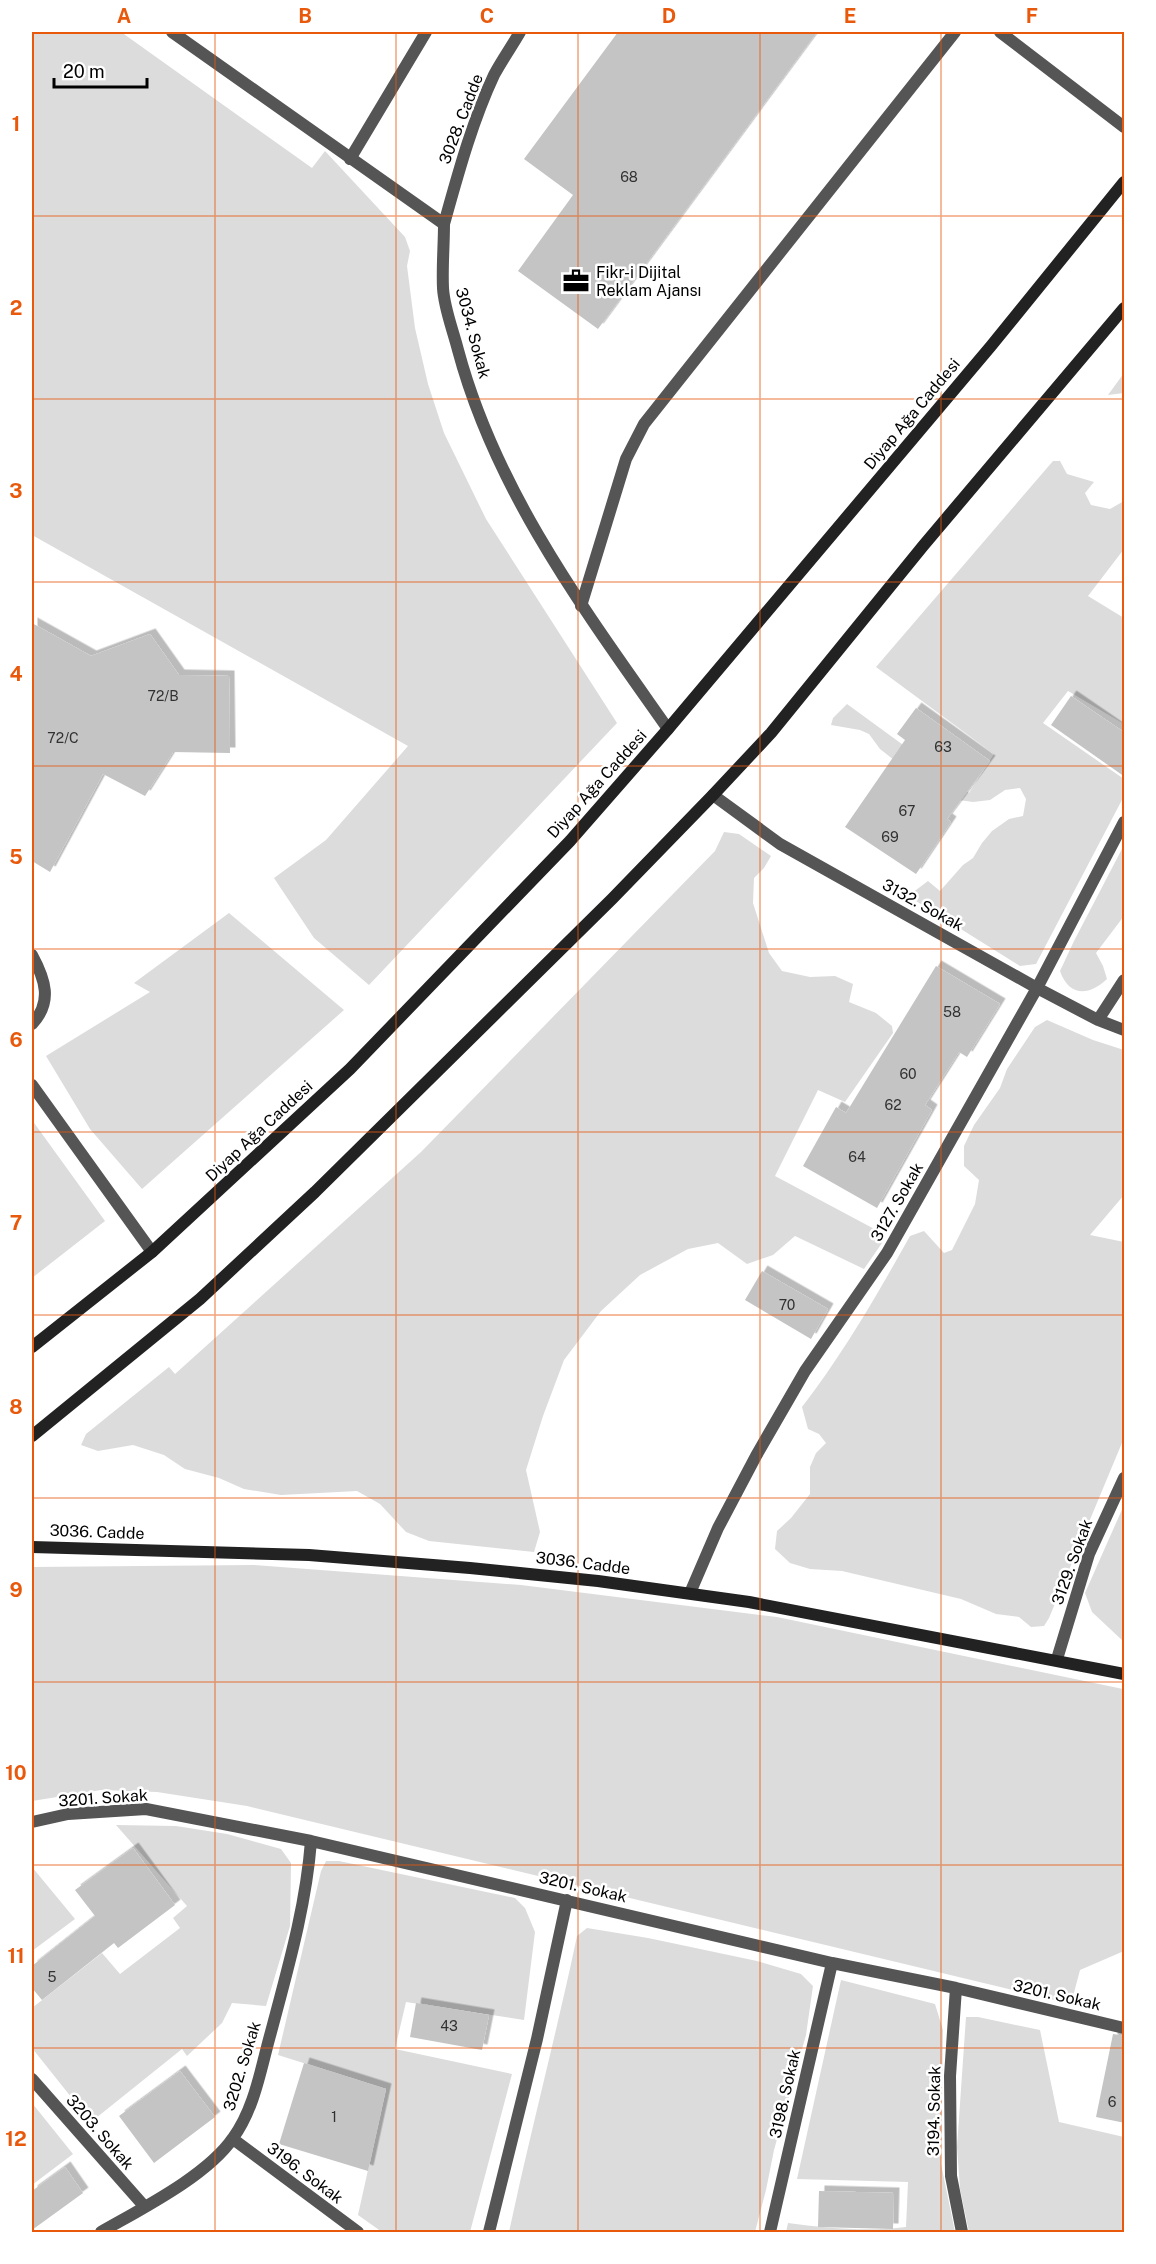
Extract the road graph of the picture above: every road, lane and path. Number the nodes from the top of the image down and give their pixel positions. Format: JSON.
{"nodes":[{"id":1,"x":172,"y":32,"type":"edge"},
{"id":2,"x":426,"y":32,"type":"edge"},
{"id":3,"x":520,"y":32,"type":"edge"},
{"id":4,"x":955,"y":32,"type":"edge"},
{"id":5,"x":1000,"y":32,"type":"edge"},
{"id":6,"x":1125,"y":128,"type":"edge"},
{"id":7,"x":350,"y":159,"type":"junction"},
{"id":8,"x":1125,"y":182,"type":"edge"},
{"id":9,"x":444,"y":224,"type":"junction"},
{"id":10,"x":1125,"y":308,"type":"edge"},
{"id":11,"x":581,"y":606,"type":"junction"},
{"id":12,"x":668,"y":729,"type":"junction"},
{"id":13,"x":713,"y":795,"type":"junction"},
{"id":14,"x":1125,"y":822,"type":"edge"},
{"id":15,"x":32,"y":955,"type":"edge"},
{"id":16,"x":1125,"y":980,"type":"edge"},
{"id":17,"x":1037,"y":988,"type":"junction"},
{"id":18,"x":1098,"y":1020,"type":"junction"},
{"id":19,"x":32,"y":1024,"type":"edge"},
{"id":20,"x":1125,"y":1030,"type":"edge"},
{"id":21,"x":32,"y":1085,"type":"edge"},
{"id":22,"x":152,"y":1252,"type":"junction"},
{"id":23,"x":32,"y":1347,"type":"edge"},
{"id":24,"x":32,"y":1436,"type":"edge"},
{"id":25,"x":1125,"y":1478,"type":"edge"},
{"id":26,"x":32,"y":1547,"type":"edge"},
{"id":27,"x":690,"y":1593,"type":"junction"},
{"id":28,"x":1057,"y":1659,"type":"junction"},
{"id":29,"x":1125,"y":1674,"type":"edge"},
{"id":30,"x":32,"y":1822,"type":"edge"},
{"id":31,"x":311,"y":1841,"type":"junction"},
{"id":32,"x":567,"y":1900,"type":"junction"},
{"id":33,"x":832,"y":1963,"type":"junction"},
{"id":34,"x":956,"y":1988,"type":"junction"},
{"id":35,"x":1125,"y":2028,"type":"edge"},
{"id":36,"x":32,"y":2079,"type":"edge"},
{"id":37,"x":233,"y":2139,"type":"junction"},
{"id":38,"x":144,"y":2206,"type":"junction"},
{"id":39,"x":101,"y":2232,"type":"edge"},
{"id":40,"x":358,"y":2232,"type":"edge"},
{"id":41,"x":489,"y":2232,"type":"edge"},
{"id":42,"x":770,"y":2232,"type":"edge"},
{"id":43,"x":962,"y":2232,"type":"edge"}],
"edges":[{"from":1,"to":7,"type":"street"},
{"from":2,"to":7,"type":"street"},
{"from":3,"to":9,"type":"street","name":"3028. Cadde"},
{"from":4,"to":11,"type":"street"},
{"from":5,"to":6,"type":"street"},
{"from":7,"to":9,"type":"street"},
{"from":8,"to":12,"type":"main road","name":"Diyap Ağa Caddesi"},
{"from":9,"to":11,"type":"street","name":"3034. Sokak"},
{"from":10,"to":13,"type":"main road"},
{"from":11,"to":12,"type":"street","name":"3034. Sokak"},
{"from":12,"to":22,"type":"main road","name":"Diyap Ağa Caddesi"},
{"from":13,"to":17,"type":"street","name":"3132. Sokak"},
{"from":13,"to":24,"type":"main road"},
{"from":14,"to":17,"type":"street","name":"3127. Sokak"},
{"from":15,"to":19,"type":"street"},
{"from":16,"to":18,"type":"street"},
{"from":17,"to":18,"type":"street","name":"3132. Sokak"},
{"from":17,"to":27,"type":"street","name":"3127. Sokak"},
{"from":18,"to":20,"type":"street","name":"3132. Sokak"},
{"from":21,"to":22,"type":"street"},
{"from":22,"to":23,"type":"main road","name":"Diyap Ağa Caddesi"},
{"from":25,"to":28,"type":"street","name":"3129. Sokak"},
{"from":26,"to":27,"type":"main road","name":"3036. Cadde"},
{"from":27,"to":28,"type":"main road","name":"3036. Cadde"},
{"from":28,"to":29,"type":"main road","name":"3036. Cadde"},
{"from":30,"to":31,"type":"street","name":"3201. Sokak"},
{"from":31,"to":32,"type":"street","name":"3201. Sokak"},
{"from":31,"to":37,"type":"street","name":"3202. Sokak"},
{"from":32,"to":33,"type":"street","name":"3201. Sokak"},
{"from":32,"to":41,"type":"street"},
{"from":33,"to":34,"type":"street","name":"3201. Sokak"},
{"from":33,"to":42,"type":"street","name":"3198. Sokak"},
{"from":34,"to":35,"type":"street","name":"3201. Sokak"},
{"from":34,"to":43,"type":"street","name":"3194. Sokak"},
{"from":36,"to":38,"type":"street","name":"3203. Sokak"},
{"from":37,"to":38,"type":"street","name":"3202. Sokak"},
{"from":37,"to":40,"type":"street","name":"3196. Sokak"},
{"from":38,"to":39,"type":"street","name":"3202. Sokak"}]}
